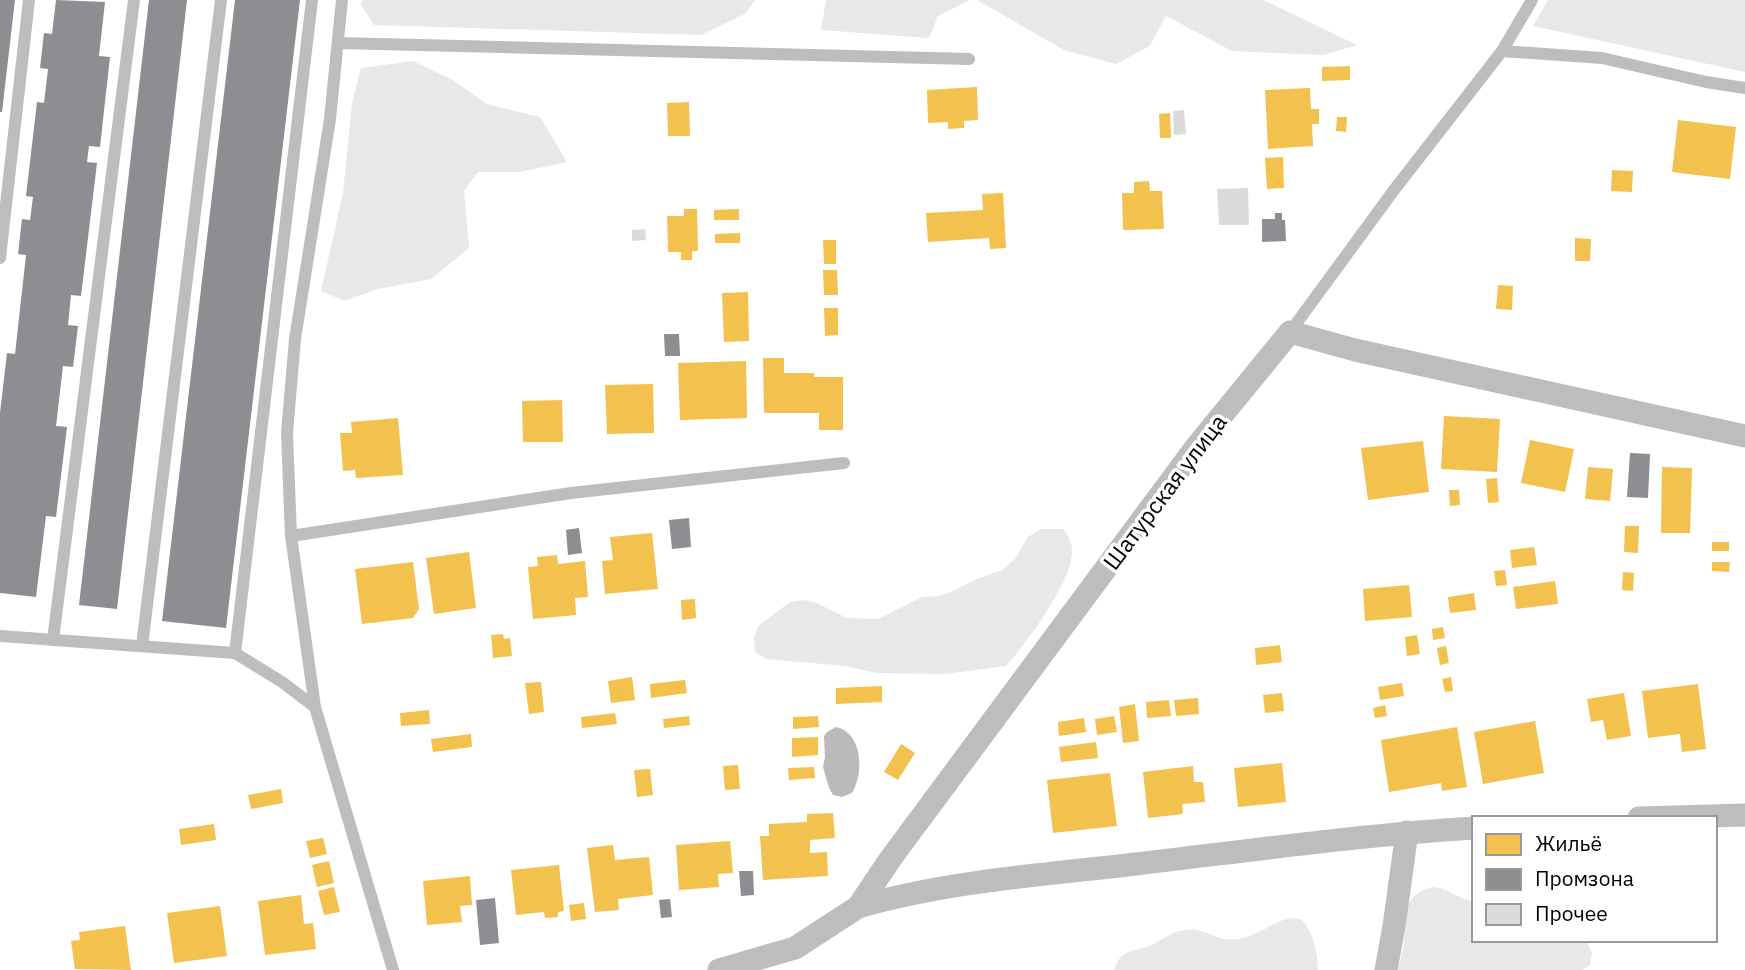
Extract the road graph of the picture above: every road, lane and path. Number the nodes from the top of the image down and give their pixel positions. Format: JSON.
{"nodes":[{"id":1,"x":29,"y":0,"type":"edge"},
{"id":2,"x":134,"y":0,"type":"edge"},
{"id":3,"x":220,"y":0,"type":"edge"},
{"id":4,"x":312,"y":0,"type":"edge"},
{"id":5,"x":342,"y":0,"type":"edge"},
{"id":6,"x":1532,"y":0,"type":"edge"},
{"id":7,"x":338,"y":43,"type":"junction"},
{"id":8,"x":1502,"y":51,"type":"junction"},
{"id":9,"x":969,"y":59,"type":"dead end"},
{"id":10,"x":1745,"y":88,"type":"edge"},
{"id":11,"x":0,"y":258,"type":"edge"},
{"id":12,"x":1290,"y":332,"type":"junction"},
{"id":13,"x":1745,"y":436,"type":"edge"},
{"id":14,"x":844,"y":463,"type":"dead end"},
{"id":15,"x":291,"y":536,"type":"junction"},
{"id":16,"x":0,"y":636,"type":"edge"},
{"id":17,"x":53,"y":640,"type":"junction"},
{"id":18,"x":142,"y":646,"type":"junction"},
{"id":19,"x":235,"y":653,"type":"junction"},
{"id":20,"x":315,"y":707,"type":"junction"},
{"id":21,"x":1745,"y":815,"type":"edge"},
{"id":22,"x":1710,"y":816,"type":"edge"},
{"id":23,"x":1472,"y":828,"type":"edge"},
{"id":24,"x":1407,"y":832,"type":"junction"},
{"id":25,"x":858,"y":906,"type":"junction"},
{"id":26,"x":393,"y":970,"type":"edge"},
{"id":27,"x":719,"y":970,"type":"edge"},
{"id":28,"x":1386,"y":970,"type":"edge"}],
"edges":[{"from":1,"to":11,"type":"lane"},
{"from":2,"to":17,"type":"lane"},
{"from":3,"to":18,"type":"lane"},
{"from":4,"to":19,"type":"lane"},
{"from":5,"to":7,"type":"lane"},
{"from":6,"to":8,"type":"lane"},
{"from":7,"to":9,"type":"lane"},
{"from":7,"to":15,"type":"lane"},
{"from":8,"to":10,"type":"lane"},
{"from":8,"to":12,"type":"lane"},
{"from":12,"to":13,"type":"street"},
{"from":12,"to":25,"type":"street","name":"Шатурская улица"},
{"from":14,"to":15,"type":"lane"},
{"from":15,"to":20,"type":"lane"},
{"from":16,"to":17,"type":"lane"},
{"from":17,"to":18,"type":"lane"},
{"from":18,"to":19,"type":"lane"},
{"from":19,"to":20,"type":"lane"},
{"from":20,"to":26,"type":"lane"},
{"from":21,"to":22,"type":"street"},
{"from":23,"to":24,"type":"street"},
{"from":24,"to":25,"type":"street"},
{"from":24,"to":28,"type":"street"},
{"from":25,"to":27,"type":"street","name":"Шатурская улица"}]}
